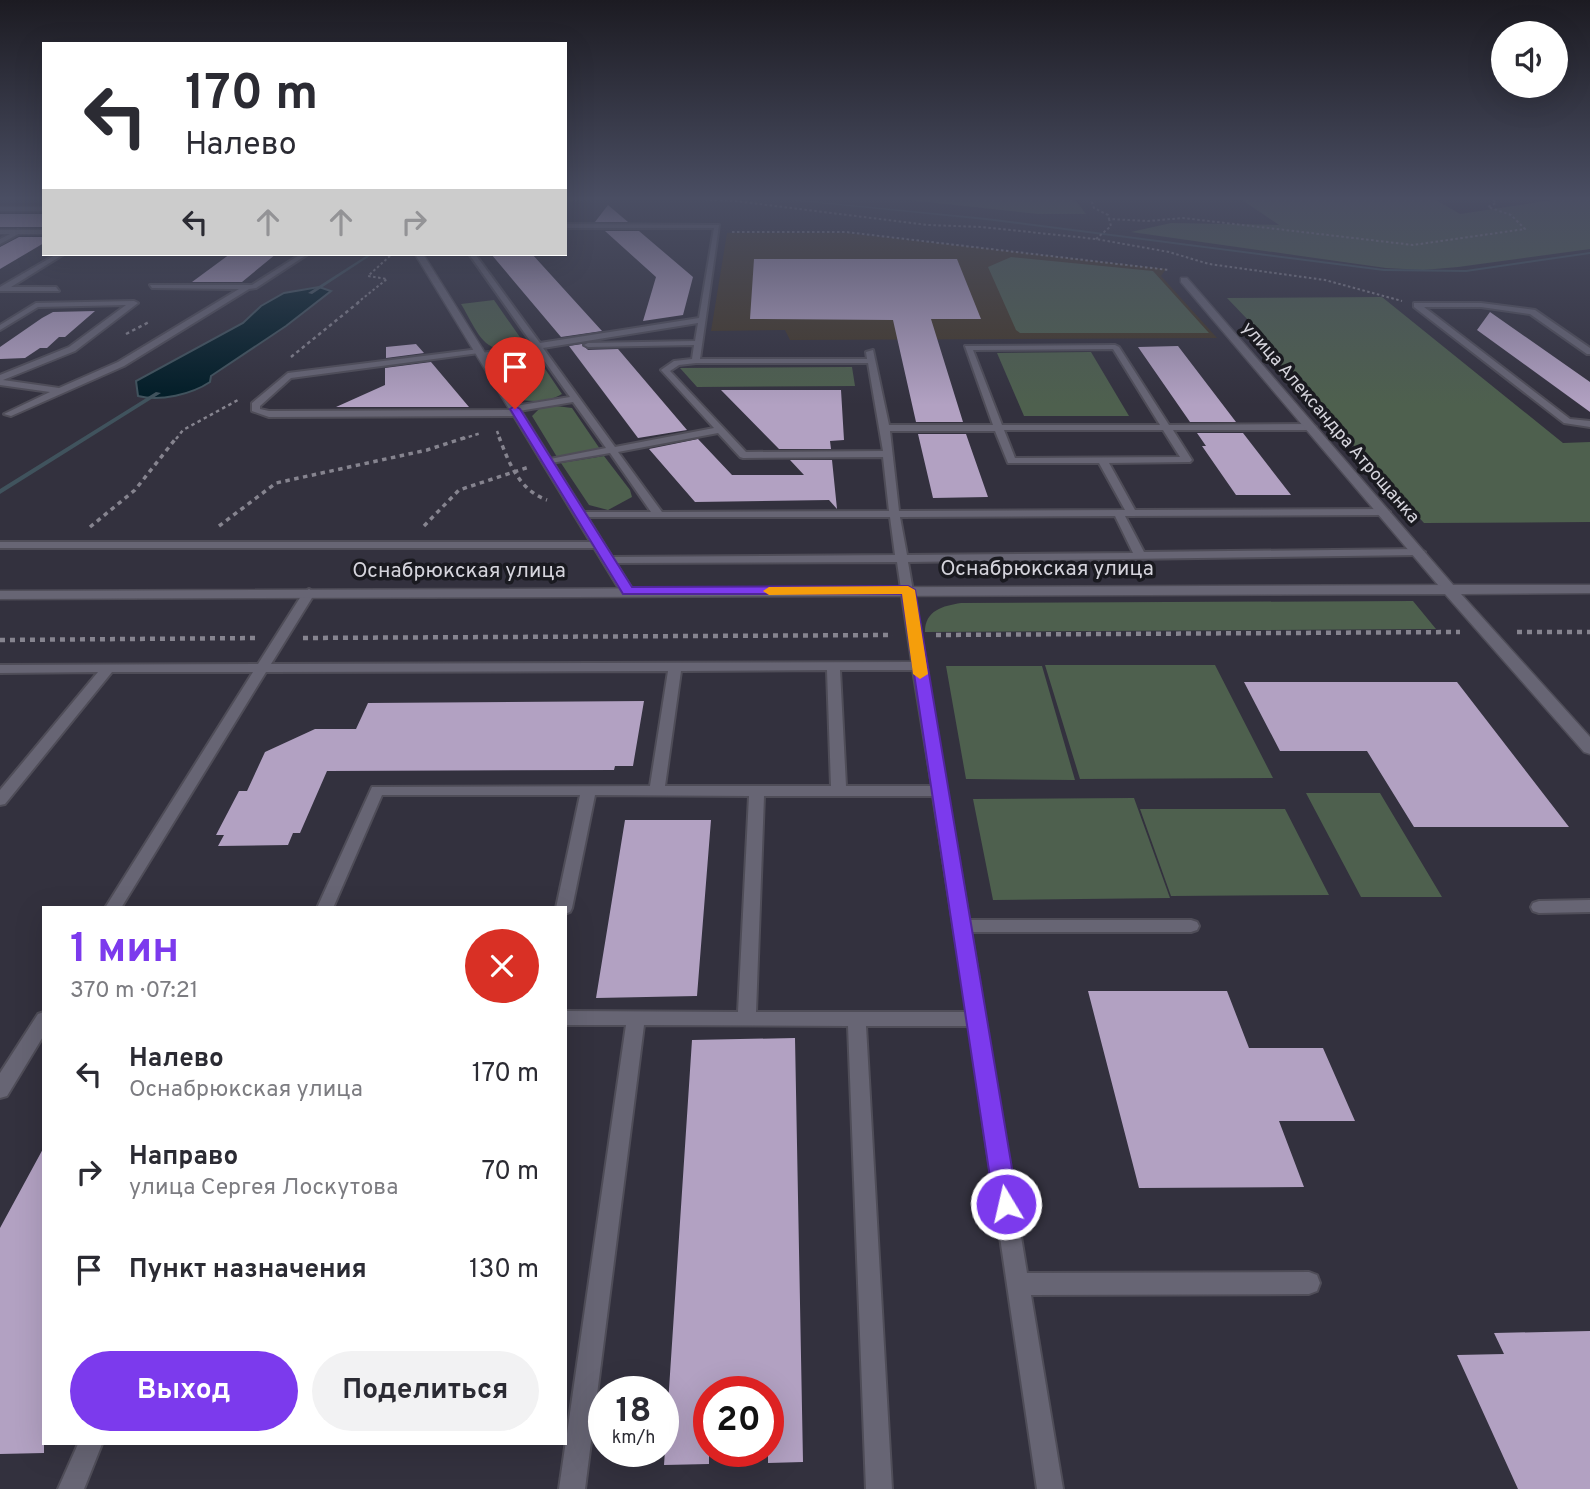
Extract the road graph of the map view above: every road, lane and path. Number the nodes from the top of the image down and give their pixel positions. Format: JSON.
{"nodes":[{"id":1,"x":40,"y":266,"type":"edge"},
{"id":2,"x":286,"y":266,"type":"edge"},
{"id":3,"x":427,"y":266,"type":"edge"},
{"id":4,"x":481,"y":266,"type":"edge"},
{"id":5,"x":712,"y":266,"type":"edge"},
{"id":6,"x":1153,"y":266,"type":"edge"},
{"id":7,"x":1228,"y":266,"type":"edge"},
{"id":8,"x":1184,"y":280,"type":"joint"},
{"id":9,"x":152,"y":286,"type":"dead end"},
{"id":10,"x":247,"y":287,"type":"junction"},
{"id":11,"x":1,"y":289,"type":"edge"},
{"id":12,"x":36,"y":305,"type":"junction"},
{"id":13,"x":1417,"y":305,"type":"junction"},
{"id":14,"x":113,"y":319,"type":"junction"},
{"id":15,"x":703,"y":320,"type":"junction"},
{"id":16,"x":192,"y":321,"type":"junction"},
{"id":17,"x":0,"y":327,"type":"edge"},
{"id":18,"x":699,"y":343,"type":"junction"},
{"id":19,"x":536,"y":346,"type":"junction"},
{"id":20,"x":1590,"y":352,"type":"edge"},
{"id":21,"x":480,"y":353,"type":"junction"},
{"id":22,"x":696,"y":361,"type":"junction"},
{"id":23,"x":0,"y":380,"type":"edge"},
{"id":24,"x":62,"y":391,"type":"junction"},
{"id":25,"x":574,"y":399,"type":"junction"},
{"id":26,"x":516,"y":411,"type":"junction"},
{"id":27,"x":488,"y":413,"type":"junction"},
{"id":28,"x":3,"y":415,"type":"edge"},
{"id":29,"x":1590,"y":424,"type":"edge"},
{"id":30,"x":1311,"y":427,"type":"junction"},
{"id":31,"x":496,"y":428,"type":"junction"},
{"id":32,"x":885,"y":428,"type":"junction"},
{"id":33,"x":998,"y":428,"type":"junction"},
{"id":34,"x":1166,"y":428,"type":"junction"},
{"id":35,"x":720,"y":430,"type":"junction"},
{"id":36,"x":612,"y":450,"type":"junction"},
{"id":37,"x":888,"y":454,"type":"junction"},
{"id":38,"x":1103,"y":461,"type":"junction"},
{"id":39,"x":548,"y":463,"type":"junction"},
{"id":40,"x":513,"y":471,"type":"junction"},
{"id":41,"x":578,"y":510,"type":"junction"},
{"id":42,"x":894,"y":512,"type":"junction"},
{"id":43,"x":1118,"y":512,"type":"junction"},
{"id":44,"x":1131,"y":512,"type":"junction"},
{"id":45,"x":1385,"y":512,"type":"junction"},
{"id":46,"x":658,"y":514,"type":"junction"},
{"id":47,"x":0,"y":545,"type":"edge"},
{"id":48,"x":198,"y":545,"type":"junction"},
{"id":49,"x":407,"y":545,"type":"junction"},
{"id":50,"x":599,"y":545,"type":"junction"},
{"id":51,"x":1419,"y":552,"type":"junction"},
{"id":52,"x":1140,"y":556,"type":"junction"},
{"id":53,"x":902,"y":558,"type":"junction"},
{"id":54,"x":608,"y":560,"type":"junction"},
{"id":55,"x":1450,"y":589,"type":"junction"},
{"id":56,"x":1590,"y":589,"type":"edge"},
{"id":57,"x":908,"y":590,"type":"junction"},
{"id":58,"x":627,"y":591,"type":"junction"},
{"id":59,"x":309,"y":593,"type":"junction"},
{"id":60,"x":0,"y":594,"type":"edge"},
{"id":61,"x":1487,"y":632,"type":"junction"},
{"id":62,"x":1590,"y":632,"type":"edge"},
{"id":63,"x":914,"y":635,"type":"junction"},
{"id":64,"x":281,"y":638,"type":"junction"},
{"id":65,"x":0,"y":640,"type":"edge"},
{"id":66,"x":833,"y":666,"type":"junction"},
{"id":67,"x":919,"y":666,"type":"junction"},
{"id":68,"x":676,"y":667,"type":"junction"},
{"id":69,"x":108,"y":668,"type":"junction"},
{"id":70,"x":262,"y":668,"type":"junction"},
{"id":71,"x":0,"y":669,"type":"edge"},
{"id":72,"x":1590,"y":748,"type":"edge"},
{"id":73,"x":589,"y":790,"type":"junction"},
{"id":74,"x":657,"y":790,"type":"junction"},
{"id":75,"x":757,"y":791,"type":"junction"},
{"id":76,"x":839,"y":791,"type":"junction"},
{"id":77,"x":939,"y":791,"type":"junction"},
{"id":78,"x":0,"y":800,"type":"edge"},
{"id":79,"x":114,"y":906,"type":"edge"},
{"id":80,"x":326,"y":906,"type":"edge"},
{"id":81,"x":564,"y":906,"type":"edge"},
{"id":82,"x":1590,"y":906,"type":"edge"},
{"id":83,"x":1539,"y":907,"type":"dead end"},
{"id":84,"x":961,"y":926,"type":"junction"},
{"id":85,"x":1191,"y":926,"type":"dead end"},
{"id":86,"x":567,"y":1018,"type":"edge"},
{"id":87,"x":636,"y":1018,"type":"junction"},
{"id":88,"x":747,"y":1018,"type":"junction"},
{"id":89,"x":857,"y":1019,"type":"junction"},
{"id":90,"x":977,"y":1019,"type":"junction"},
{"id":91,"x":42,"y":1022,"type":"edge"},
{"id":92,"x":0,"y":1090,"type":"edge"},
{"id":93,"x":1309,"y":1283,"type":"dead end"},
{"id":94,"x":1019,"y":1284,"type":"junction"},
{"id":95,"x":90,"y":1445,"type":"edge"},
{"id":96,"x":71,"y":1489,"type":"edge"},
{"id":97,"x":572,"y":1489,"type":"edge"},
{"id":98,"x":878,"y":1489,"type":"edge"},
{"id":99,"x":1050,"y":1489,"type":"edge"}],
"edges":[{"from":1,"to":11,"type":"lane"},
{"from":2,"to":10,"type":"lane"},
{"from":3,"to":21,"type":"street"},
{"from":4,"to":19,"type":"lane"},
{"from":5,"to":15,"type":"lane"},
{"from":6,"to":8,"type":"path"},
{"from":7,"to":13,"type":"path"},
{"from":8,"to":30,"type":"street","name":"улица Александра Атрощанка"},
{"from":9,"to":10,"type":"lane"},
{"from":10,"to":16,"type":"lane"},
{"from":11,"to":12,"type":"lane"},
{"from":12,"to":14,"type":"lane"},
{"from":12,"to":17,"type":"lane"},
{"from":13,"to":20,"type":"lane"},
{"from":13,"to":29,"type":"lane"},
{"from":14,"to":16,"type":"path"},
{"from":14,"to":23,"type":"lane"},
{"from":15,"to":18,"type":"lane"},
{"from":15,"to":19,"type":"lane"},
{"from":16,"to":24,"type":"lane"},
{"from":18,"to":19,"type":"lane"},
{"from":18,"to":22,"type":"lane"},
{"from":19,"to":21,"type":"lane"},
{"from":19,"to":25,"type":"lane"},
{"from":21,"to":26,"type":"street"},
{"from":21,"to":27,"type":"lane"},
{"from":22,"to":32,"type":"lane"},
{"from":22,"to":35,"type":"lane"},
{"from":23,"to":24,"type":"lane"},
{"from":24,"to":28,"type":"lane"},
{"from":25,"to":26,"type":"lane"},
{"from":25,"to":36,"type":"lane"},
{"from":26,"to":27,"type":"lane"},
{"from":26,"to":39,"type":"street"},
{"from":27,"to":31,"type":"path"},
{"from":30,"to":34,"type":"lane"},
{"from":30,"to":45,"type":"street","name":"улица Александра Атрощанка"},
{"from":31,"to":40,"type":"path"},
{"from":31,"to":48,"type":"path"},
{"from":32,"to":33,"type":"lane"},
{"from":32,"to":37,"type":"lane"},
{"from":33,"to":34,"type":"lane"},
{"from":33,"to":34,"type":"lane"},
{"from":33,"to":38,"type":"lane"},
{"from":34,"to":38,"type":"lane"},
{"from":35,"to":36,"type":"lane"},
{"from":35,"to":37,"type":"lane"},
{"from":36,"to":39,"type":"lane"},
{"from":36,"to":46,"type":"lane"},
{"from":37,"to":42,"type":"lane"},
{"from":38,"to":44,"type":"lane"},
{"from":39,"to":40,"type":"path"},
{"from":39,"to":41,"type":"street"},
{"from":40,"to":41,"type":"path"},
{"from":40,"to":49,"type":"path"},
{"from":41,"to":46,"type":"lane"},
{"from":41,"to":50,"type":"street"},
{"from":42,"to":43,"type":"lane"},
{"from":42,"to":46,"type":"lane"},
{"from":42,"to":53,"type":"lane"},
{"from":43,"to":44,"type":"lane"},
{"from":43,"to":52,"type":"lane"},
{"from":44,"to":45,"type":"lane"},
{"from":45,"to":51,"type":"street","name":"улица Александра Атрощанка"},
{"from":47,"to":48,"type":"lane"},
{"from":48,"to":49,"type":"lane"},
{"from":49,"to":50,"type":"lane"},
{"from":50,"to":54,"type":"street"},
{"from":51,"to":52,"type":"lane"},
{"from":51,"to":55,"type":"street","name":"улица Александра Атрощанка"},
{"from":52,"to":53,"type":"lane"},
{"from":53,"to":54,"type":"lane"},
{"from":53,"to":57,"type":"lane"},
{"from":54,"to":58,"type":"street"},
{"from":55,"to":56,"type":"street","name":"Оснабрюкская улица"},
{"from":55,"to":57,"type":"street","name":"Оснабрюкская улица"},
{"from":55,"to":61,"type":"street","name":"улица Александра Атрощанка"},
{"from":57,"to":58,"type":"street","name":"Оснабрюкская улица"},
{"from":57,"to":63,"type":"lane"},
{"from":58,"to":59,"type":"street","name":"Оснабрюкская улица"},
{"from":59,"to":60,"type":"street","name":"Оснабрюкская улица"},
{"from":59,"to":64,"type":"lane"},
{"from":61,"to":62,"type":"path"},
{"from":61,"to":63,"type":"path"},
{"from":61,"to":72,"type":"street","name":"улица Александра Атрощанка"},
{"from":63,"to":64,"type":"path"},
{"from":63,"to":67,"type":"lane"},
{"from":64,"to":65,"type":"path"},
{"from":64,"to":70,"type":"lane"},
{"from":66,"to":67,"type":"lane"},
{"from":66,"to":68,"type":"lane"},
{"from":66,"to":76,"type":"lane"},
{"from":67,"to":77,"type":"lane"},
{"from":68,"to":70,"type":"lane"},
{"from":68,"to":74,"type":"lane"},
{"from":69,"to":70,"type":"lane"},
{"from":69,"to":71,"type":"lane"},
{"from":69,"to":78,"type":"lane"},
{"from":70,"to":79,"type":"lane"},
{"from":73,"to":74,"type":"lane"},
{"from":73,"to":80,"type":"lane"},
{"from":73,"to":81,"type":"lane"},
{"from":74,"to":75,"type":"lane"},
{"from":75,"to":76,"type":"lane"},
{"from":75,"to":88,"type":"lane"},
{"from":76,"to":77,"type":"lane"},
{"from":77,"to":84,"type":"lane"},
{"from":82,"to":83,"type":"lane"},
{"from":84,"to":85,"type":"lane"},
{"from":84,"to":90,"type":"lane"},
{"from":86,"to":87,"type":"lane"},
{"from":87,"to":88,"type":"lane"},
{"from":87,"to":97,"type":"lane"},
{"from":88,"to":89,"type":"lane"},
{"from":89,"to":90,"type":"lane"},
{"from":89,"to":98,"type":"lane"},
{"from":90,"to":94,"type":"lane"},
{"from":91,"to":92,"type":"lane"},
{"from":93,"to":94,"type":"lane"},
{"from":94,"to":99,"type":"lane"},
{"from":95,"to":96,"type":"lane"}]}
